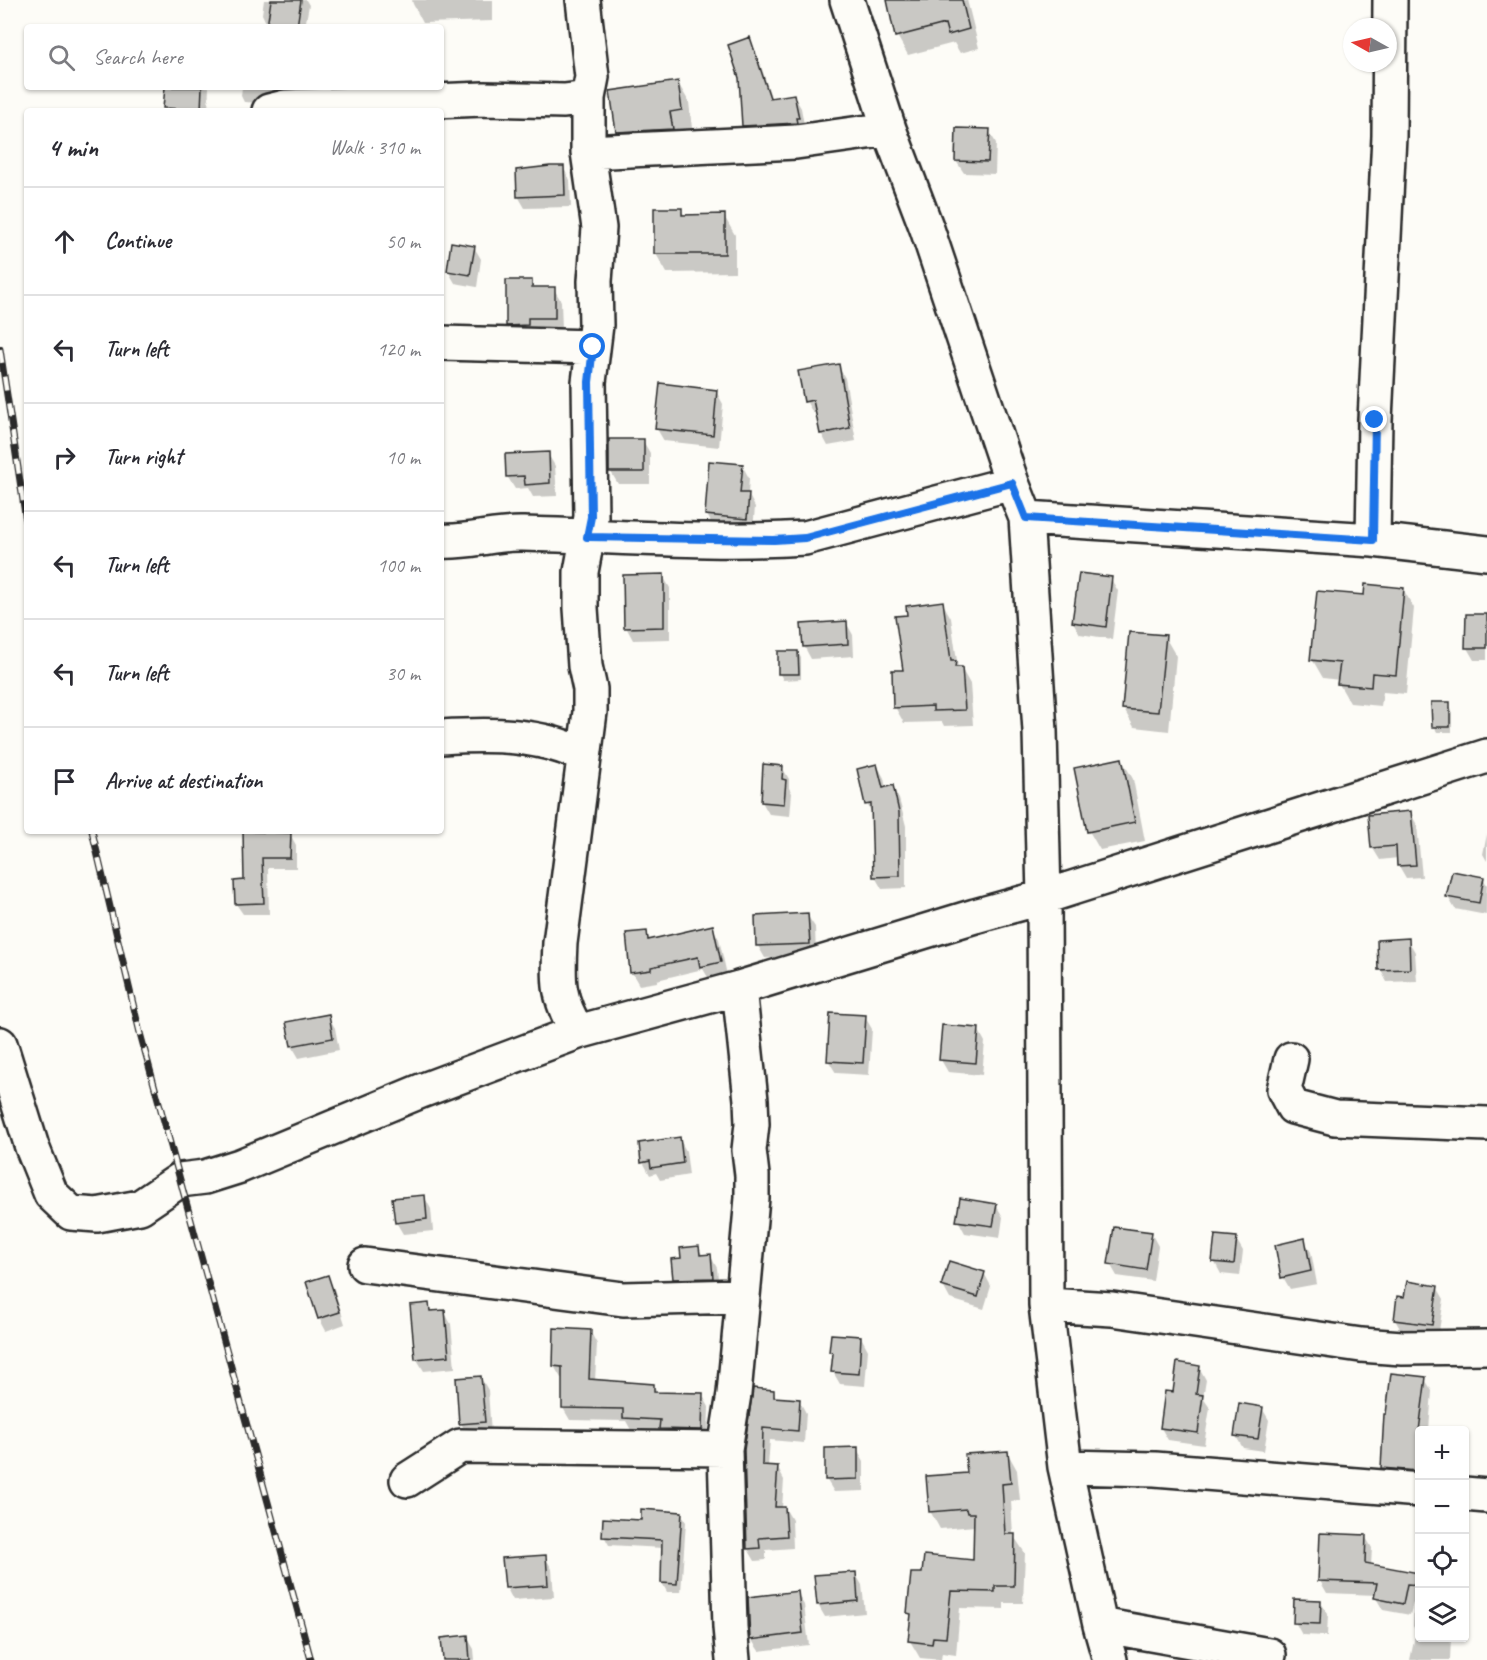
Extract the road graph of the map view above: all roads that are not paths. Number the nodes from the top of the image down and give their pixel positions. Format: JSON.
{"nodes":[{"id":1,"x":584,"y":0,"type":"edge"},
{"id":2,"x":847,"y":0,"type":"edge"},
{"id":3,"x":1390,"y":0,"type":"edge"},
{"id":4,"x":588,"y":98,"type":"junction"},
{"id":5,"x":281,"y":108,"type":"edge"},
{"id":6,"x":889,"y":129,"type":"junction"},
{"id":7,"x":588,"y":152,"type":"junction"},
{"id":8,"x":444,"y":343,"type":"edge"},
{"id":9,"x":593,"y":347,"type":"junction"},
{"id":10,"x":1012,"y":483,"type":"junction"},
{"id":11,"x":1026,"y":518,"type":"junction"},
{"id":12,"x":587,"y":537,"type":"junction"},
{"id":13,"x":1373,"y":540,"type":"junction"},
{"id":14,"x":444,"y":541,"type":"edge"},
{"id":15,"x":1487,"y":554,"type":"edge"},
{"id":16,"x":444,"y":737,"type":"edge"},
{"id":17,"x":584,"y":756,"type":"junction"},
{"id":18,"x":1487,"y":756,"type":"edge"},
{"id":19,"x":1044,"y":897,"type":"junction"},
{"id":20,"x":739,"y":988,"type":"junction"},
{"id":21,"x":578,"y":1032,"type":"junction"},
{"id":22,"x":0,"y":1044,"type":"edge"},
{"id":23,"x":1291,"y":1059,"type":"dead end"},
{"id":24,"x":1487,"y":1124,"type":"edge"},
{"id":25,"x":365,"y":1265,"type":"dead end"},
{"id":26,"x":742,"y":1296,"type":"junction"},
{"id":27,"x":1046,"y":1305,"type":"junction"},
{"id":28,"x":1487,"y":1347,"type":"edge"},
{"id":29,"x":725,"y":1449,"type":"junction"},
{"id":30,"x":1065,"y":1467,"type":"junction"},
{"id":31,"x":408,"y":1480,"type":"dead end"},
{"id":32,"x":1415,"y":1490,"type":"edge"},
{"id":33,"x":1469,"y":1494,"type":"edge"},
{"id":34,"x":1487,"y":1496,"type":"edge"},
{"id":35,"x":1100,"y":1625,"type":"junction"},
{"id":36,"x":1269,"y":1655,"type":"dead end"},
{"id":37,"x":733,"y":1660,"type":"edge"},
{"id":38,"x":1110,"y":1660,"type":"edge"}],
"edges":[{"from":1,"to":4,"type":"street"},
{"from":2,"to":6,"type":"street"},
{"from":3,"to":13,"type":"street"},
{"from":4,"to":5,"type":"street"},
{"from":4,"to":7,"type":"street"},
{"from":6,"to":7,"type":"street"},
{"from":6,"to":10,"type":"street"},
{"from":7,"to":9,"type":"street"},
{"from":8,"to":9,"type":"street"},
{"from":9,"to":12,"type":"street"},
{"from":10,"to":11,"type":"street"},
{"from":10,"to":12,"type":"street"},
{"from":11,"to":13,"type":"street"},
{"from":11,"to":19,"type":"street"},
{"from":12,"to":14,"type":"street"},
{"from":12,"to":17,"type":"street"},
{"from":13,"to":15,"type":"street"},
{"from":16,"to":17,"type":"street"},
{"from":17,"to":21,"type":"street"},
{"from":18,"to":19,"type":"street"},
{"from":19,"to":20,"type":"street"},
{"from":19,"to":27,"type":"street"},
{"from":20,"to":21,"type":"street"},
{"from":20,"to":26,"type":"street"},
{"from":21,"to":22,"type":"street"},
{"from":23,"to":24,"type":"street"},
{"from":25,"to":26,"type":"street"},
{"from":26,"to":29,"type":"street"},
{"from":27,"to":28,"type":"street"},
{"from":27,"to":30,"type":"street"},
{"from":29,"to":31,"type":"street"},
{"from":29,"to":37,"type":"street"},
{"from":30,"to":32,"type":"street"},
{"from":30,"to":35,"type":"street"},
{"from":33,"to":34,"type":"street"},
{"from":35,"to":36,"type":"street"},
{"from":35,"to":38,"type":"street"}]}
